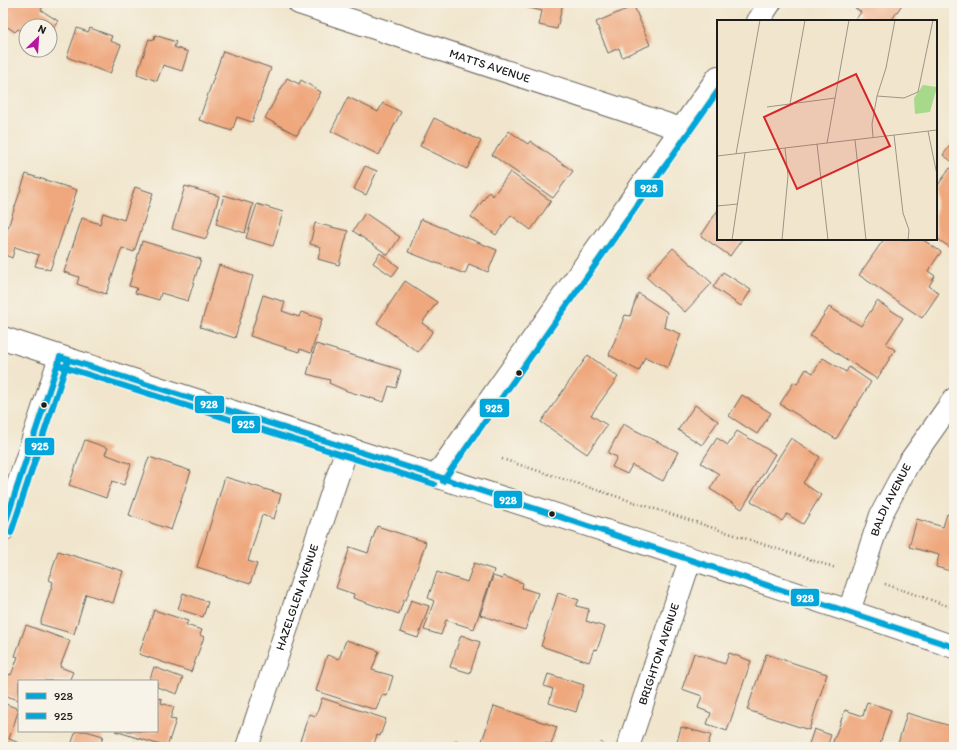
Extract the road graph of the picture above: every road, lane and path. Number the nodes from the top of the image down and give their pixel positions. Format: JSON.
{"nodes":[{"id":1,"x":299,"y":3,"type":"edge"},
{"id":2,"x":770,"y":3,"type":"edge"},
{"id":3,"x":759,"y":20,"type":"edge"},
{"id":4,"x":717,"y":78,"type":"edge"},
{"id":5,"x":681,"y":129,"type":"junction"},
{"id":6,"x":3,"y":338,"type":"edge"},
{"id":7,"x":60,"y":357,"type":"junction"},
{"id":8,"x":954,"y":399,"type":"edge"},
{"id":9,"x":347,"y":448,"type":"junction"},
{"id":10,"x":502,"y":459,"type":"dead end"},
{"id":11,"x":436,"y":476,"type":"junction"},
{"id":12,"x":3,"y":530,"type":"edge"},
{"id":13,"x":690,"y":560,"type":"junction"},
{"id":14,"x":861,"y":576,"type":"junction"},
{"id":15,"x":954,"y":608,"type":"edge"},
{"id":16,"x":849,"y":611,"type":"junction"},
{"id":17,"x":954,"y":647,"type":"edge"},
{"id":18,"x":248,"y":747,"type":"edge"},
{"id":19,"x":628,"y":747,"type":"edge"}],
"edges":[{"from":1,"to":5,"type":"street","name":"MATTS AVENUE"},
{"from":2,"to":3,"type":"street"},
{"from":4,"to":5,"type":"street"},
{"from":5,"to":11,"type":"street"},
{"from":6,"to":7,"type":"street"},
{"from":7,"to":9,"type":"street"},
{"from":7,"to":12,"type":"street"},
{"from":8,"to":14,"type":"street","name":"BALDI AVENUE"},
{"from":9,"to":11,"type":"street"},
{"from":9,"to":18,"type":"street","name":"HAZELGLEN AVENUE"},
{"from":10,"to":14,"type":"path"},
{"from":11,"to":13,"type":"street"},
{"from":13,"to":16,"type":"street"},
{"from":13,"to":19,"type":"street","name":"BRIGHTON AVENUE"},
{"from":14,"to":15,"type":"path"},
{"from":14,"to":16,"type":"street","name":"BALDI AVENUE"},
{"from":16,"to":17,"type":"street"}]}
